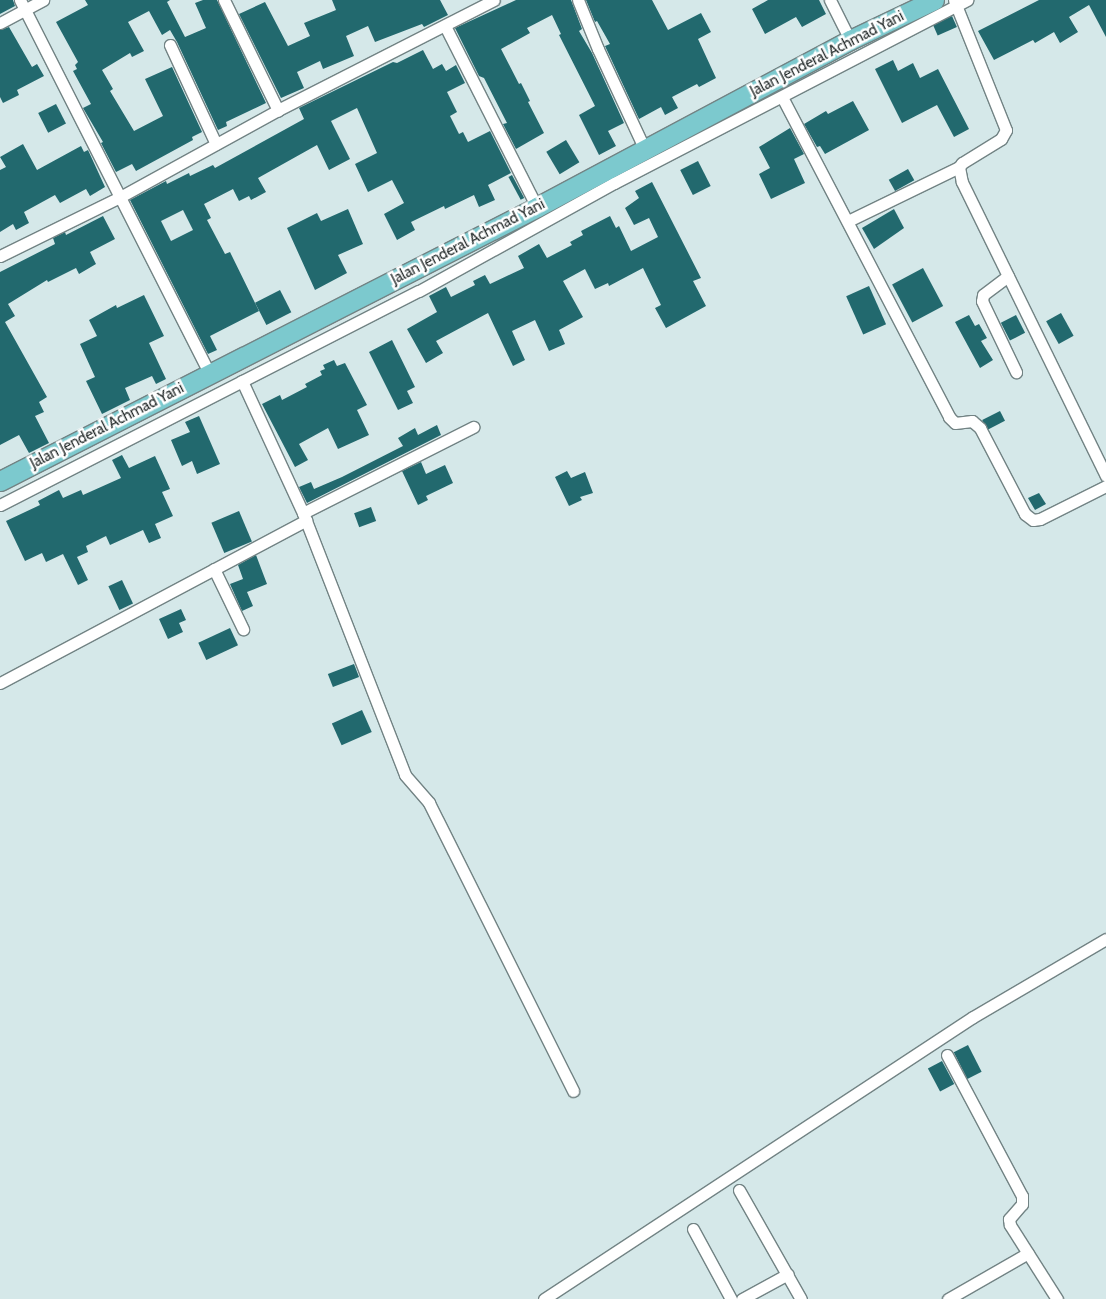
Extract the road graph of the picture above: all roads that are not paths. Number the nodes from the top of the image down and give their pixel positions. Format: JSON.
{"nodes":[{"id":1,"x":42,"y":0,"type":"edge"},
{"id":2,"x":224,"y":0,"type":"edge"},
{"id":3,"x":494,"y":0,"type":"edge"},
{"id":4,"x":578,"y":0,"type":"edge"},
{"id":5,"x":830,"y":0,"type":"edge"},
{"id":6,"x":934,"y":0,"type":"edge"},
{"id":7,"x":959,"y":2,"type":"edge"},
{"id":8,"x":23,"y":5,"type":"edge"},
{"id":9,"x":0,"y":23,"type":"edge"},
{"id":10,"x":445,"y":26,"type":"junction"},
{"id":11,"x":850,"y":40,"type":"junction"},
{"id":12,"x":170,"y":44,"type":"dead end"},
{"id":13,"x":782,"y":97,"type":"junction"},
{"id":14,"x":278,"y":110,"type":"junction"},
{"id":15,"x":216,"y":144,"type":"junction"},
{"id":16,"x":645,"y":150,"type":"junction"},
{"id":17,"x":959,"y":168,"type":"junction"},
{"id":18,"x":120,"y":197,"type":"junction"},
{"id":19,"x":537,"y":207,"type":"junction"},
{"id":20,"x":848,"y":221,"type":"junction"},
{"id":21,"x":0,"y":256,"type":"edge"},
{"id":22,"x":1008,"y":276,"type":"junction"},
{"id":23,"x":1016,"y":372,"type":"dead end"},
{"id":24,"x":209,"y":373,"type":"junction"},
{"id":25,"x":242,"y":381,"type":"junction"},
{"id":26,"x":473,"y":427,"type":"dead end"},
{"id":27,"x":1106,"y":476,"type":"edge"},
{"id":28,"x":0,"y":482,"type":"edge"},
{"id":29,"x":1106,"y":486,"type":"edge"},
{"id":30,"x":0,"y":505,"type":"edge"},
{"id":31,"x":304,"y":516,"type":"junction"},
{"id":32,"x":214,"y":568,"type":"junction"},
{"id":33,"x":243,"y":629,"type":"dead end"},
{"id":34,"x":0,"y":683,"type":"edge"},
{"id":35,"x":1106,"y":939,"type":"edge"},
{"id":36,"x":947,"y":1055,"type":"dead end"},
{"id":37,"x":573,"y":1091,"type":"dead end"},
{"id":38,"x":739,"y":1190,"type":"dead end"},
{"id":39,"x":693,"y":1229,"type":"dead end"},
{"id":40,"x":1028,"y":1253,"type":"junction"},
{"id":41,"x":788,"y":1274,"type":"junction"},
{"id":42,"x":544,"y":1299,"type":"edge"},
{"id":43,"x":731,"y":1299,"type":"edge"},
{"id":44,"x":742,"y":1299,"type":"edge"},
{"id":45,"x":801,"y":1299,"type":"edge"},
{"id":46,"x":948,"y":1299,"type":"edge"},
{"id":47,"x":1057,"y":1299,"type":"edge"}],
"edges":[{"from":1,"to":8,"type":"street"},
{"from":2,"to":14,"type":"street"},
{"from":3,"to":10,"type":"street"},
{"from":4,"to":16,"type":"street"},
{"from":5,"to":11,"type":"street"},
{"from":6,"to":11,"type":"main road","name":"Jalan Jenderal Achmad Yani"},
{"from":7,"to":13,"type":"street"},
{"from":7,"to":17,"type":"street"},
{"from":8,"to":9,"type":"street"},
{"from":8,"to":18,"type":"street"},
{"from":10,"to":14,"type":"street"},
{"from":10,"to":19,"type":"street"},
{"from":11,"to":16,"type":"main road","name":"Jalan Jenderal Achmad Yani"},
{"from":12,"to":15,"type":"street"},
{"from":13,"to":20,"type":"street"},
{"from":13,"to":25,"type":"street"},
{"from":14,"to":15,"type":"street"},
{"from":15,"to":18,"type":"street"},
{"from":16,"to":19,"type":"main road","name":"Jalan Jenderal Achmad Yani"},
{"from":17,"to":20,"type":"street"},
{"from":17,"to":22,"type":"street"},
{"from":18,"to":21,"type":"street"},
{"from":18,"to":24,"type":"street"},
{"from":19,"to":24,"type":"main road","name":"Jalan Jenderal Achmad Yani"},
{"from":20,"to":29,"type":"street"},
{"from":22,"to":23,"type":"street"},
{"from":22,"to":27,"type":"street"},
{"from":24,"to":28,"type":"main road","name":"Jalan Jenderal Achmad Yani"},
{"from":25,"to":30,"type":"street"},
{"from":25,"to":31,"type":"street"},
{"from":26,"to":31,"type":"street"},
{"from":31,"to":32,"type":"street"},
{"from":31,"to":37,"type":"street"},
{"from":32,"to":33,"type":"street"},
{"from":32,"to":34,"type":"street"},
{"from":35,"to":42,"type":"street"},
{"from":36,"to":40,"type":"street"},
{"from":38,"to":41,"type":"street"},
{"from":39,"to":43,"type":"street"},
{"from":40,"to":46,"type":"street"},
{"from":40,"to":47,"type":"street"},
{"from":41,"to":44,"type":"street"},
{"from":41,"to":45,"type":"street"}]}
